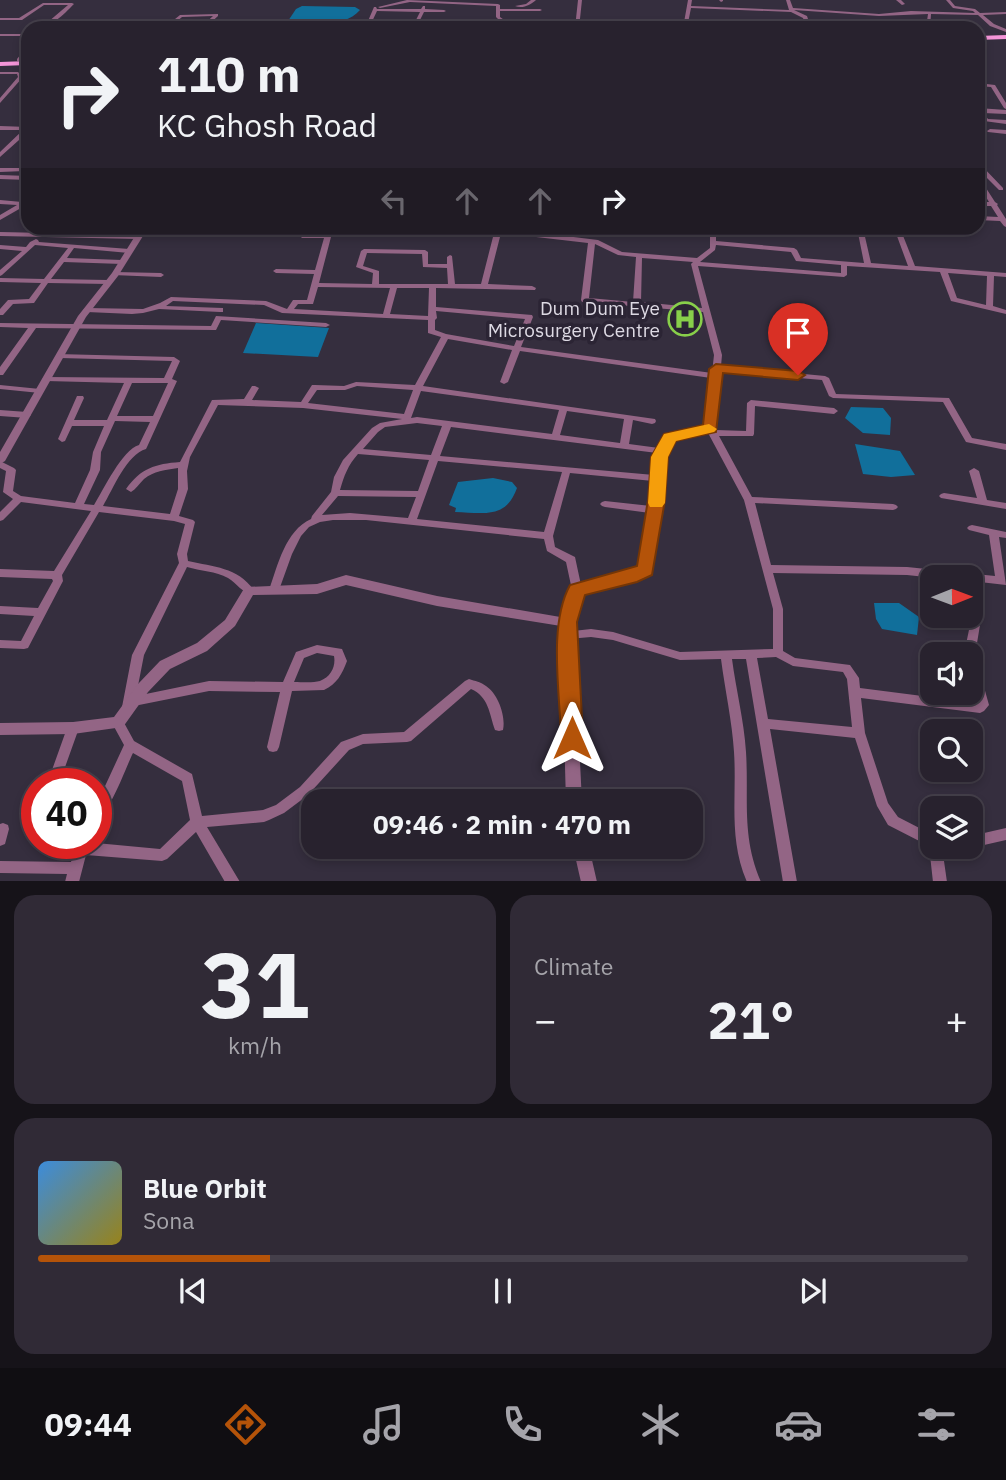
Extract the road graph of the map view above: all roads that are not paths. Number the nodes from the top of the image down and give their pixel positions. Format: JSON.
{"nodes":[{"id":1,"x":49,"y":0,"type":"edge"},
{"id":2,"x":534,"y":0,"type":"edge"},
{"id":3,"x":580,"y":0,"type":"edge"},
{"id":4,"x":690,"y":0,"type":"edge"},
{"id":5,"x":788,"y":0,"type":"edge"},
{"id":6,"x":898,"y":0,"type":"edge"},
{"id":7,"x":948,"y":0,"type":"edge"},
{"id":8,"x":410,"y":1,"type":"edge"},
{"id":9,"x":434,"y":1,"type":"edge"},
{"id":10,"x":73,"y":2,"type":"edge"},
{"id":11,"x":426,"y":2,"type":"junction"},
{"id":12,"x":927,"y":3,"type":"dead end"},
{"id":13,"x":43,"y":4,"type":"junction"},
{"id":14,"x":903,"y":4,"type":"dead end"},
{"id":15,"x":689,"y":7,"type":"junction"},
{"id":16,"x":497,"y":8,"type":"junction"},
{"id":17,"x":375,"y":10,"type":"junction"},
{"id":18,"x":423,"y":10,"type":"junction"},
{"id":19,"x":540,"y":10,"type":"dead end"},
{"id":20,"x":792,"y":10,"type":"junction"},
{"id":21,"x":444,"y":11,"type":"dead end"},
{"id":22,"x":1006,"y":13,"type":"edge"},
{"id":23,"x":845,"y":14,"type":"junction"},
{"id":24,"x":932,"y":15,"type":"junction"},
{"id":25,"x":979,"y":15,"type":"junction"},
{"id":26,"x":0,"y":19,"type":"edge"},
{"id":27,"x":52,"y":21,"type":"edge"},
{"id":28,"x":175,"y":21,"type":"edge"},
{"id":29,"x":210,"y":21,"type":"edge"},
{"id":30,"x":370,"y":21,"type":"edge"},
{"id":31,"x":418,"y":21,"type":"edge"},
{"id":32,"x":502,"y":21,"type":"edge"},
{"id":33,"x":578,"y":21,"type":"edge"},
{"id":34,"x":686,"y":21,"type":"edge"},
{"id":35,"x":806,"y":21,"type":"edge"},
{"id":36,"x":847,"y":21,"type":"edge"},
{"id":37,"x":930,"y":21,"type":"edge"},
{"id":38,"x":1006,"y":31,"type":"edge"},
{"id":39,"x":21,"y":35,"type":"edge"},
{"id":40,"x":0,"y":36,"type":"edge"},
{"id":41,"x":1006,"y":38,"type":"edge"},
{"id":42,"x":985,"y":39,"type":"edge"},
{"id":43,"x":14,"y":62,"type":"edge"},
{"id":44,"x":0,"y":72,"type":"edge"},
{"id":45,"x":985,"y":85,"type":"edge"},
{"id":46,"x":0,"y":101,"type":"edge"},
{"id":47,"x":1006,"y":107,"type":"edge"},
{"id":48,"x":985,"y":111,"type":"edge"},
{"id":49,"x":1006,"y":113,"type":"edge"},
{"id":50,"x":985,"y":119,"type":"edge"},
{"id":51,"x":1006,"y":122,"type":"edge"},
{"id":52,"x":0,"y":128,"type":"edge"},
{"id":53,"x":21,"y":129,"type":"edge"},
{"id":54,"x":990,"y":131,"type":"dead end"},
{"id":55,"x":1004,"y":132,"type":"edge"},
{"id":56,"x":21,"y":136,"type":"edge"},
{"id":57,"x":1006,"y":145,"type":"edge"},
{"id":58,"x":0,"y":155,"type":"edge"},
{"id":59,"x":0,"y":170,"type":"edge"},
{"id":60,"x":21,"y":170,"type":"edge"},
{"id":61,"x":985,"y":172,"type":"edge"},
{"id":62,"x":21,"y":178,"type":"edge"},
{"id":63,"x":1,"y":179,"type":"edge"},
{"id":64,"x":985,"y":188,"type":"edge"},
{"id":65,"x":1004,"y":189,"type":"edge"},
{"id":66,"x":985,"y":193,"type":"edge"},
{"id":67,"x":0,"y":202,"type":"edge"},
{"id":68,"x":21,"y":202,"type":"edge"},
{"id":69,"x":985,"y":204,"type":"edge"},
{"id":70,"x":995,"y":204,"type":"junction"},
{"id":71,"x":21,"y":205,"type":"edge"},
{"id":72,"x":0,"y":218,"type":"edge"},
{"id":73,"x":985,"y":219,"type":"edge"},
{"id":74,"x":1005,"y":222,"type":"edge"},
{"id":75,"x":0,"y":234,"type":"edge"},
{"id":76,"x":21,"y":234,"type":"edge"},
{"id":77,"x":43,"y":235,"type":"edge"},
{"id":78,"x":139,"y":235,"type":"edge"},
{"id":79,"x":327,"y":235,"type":"edge"},
{"id":80,"x":368,"y":235,"type":"edge"},
{"id":81,"x":497,"y":235,"type":"edge"},
{"id":82,"x":554,"y":235,"type":"edge"},
{"id":83,"x":714,"y":235,"type":"edge"},
{"id":84,"x":862,"y":235,"type":"edge"},
{"id":85,"x":900,"y":235,"type":"edge"},
{"id":86,"x":592,"y":240,"type":"junction"},
{"id":87,"x":715,"y":243,"type":"junction"},
{"id":88,"x":30,"y":246,"type":"junction"},
{"id":89,"x":0,"y":247,"type":"edge"},
{"id":90,"x":72,"y":247,"type":"junction"},
{"id":91,"x":129,"y":251,"type":"junction"},
{"id":92,"x":364,"y":251,"type":"junction"},
{"id":93,"x":639,"y":255,"type":"junction"},
{"id":94,"x":62,"y":260,"type":"junction"},
{"id":95,"x":122,"y":262,"type":"junction"},
{"id":96,"x":695,"y":262,"type":"junction"},
{"id":97,"x":844,"y":263,"type":"junction"},
{"id":98,"x":868,"y":265,"type":"junction"},
{"id":99,"x":912,"y":268,"type":"junction"},
{"id":100,"x":943,"y":270,"type":"junction"},
{"id":101,"x":276,"y":271,"type":"dead end"},
{"id":102,"x":317,"y":272,"type":"junction"},
{"id":103,"x":0,"y":274,"type":"edge"},
{"id":104,"x":991,"y":274,"type":"junction"},
{"id":105,"x":161,"y":275,"type":"dead end"},
{"id":106,"x":1006,"y":275,"type":"edge"},
{"id":107,"x":112,"y":278,"type":"junction"},
{"id":108,"x":0,"y":280,"type":"edge"},
{"id":109,"x":47,"y":281,"type":"junction"},
{"id":110,"x":314,"y":285,"type":"junction"},
{"id":111,"x":375,"y":286,"type":"junction"},
{"id":112,"x":394,"y":286,"type":"junction"},
{"id":113,"x":433,"y":286,"type":"junction"},
{"id":114,"x":452,"y":286,"type":"junction"},
{"id":115,"x":484,"y":286,"type":"junction"},
{"id":116,"x":532,"y":288,"type":"dead end"},
{"id":117,"x":637,"y":305,"type":"junction"},
{"id":118,"x":162,"y":308,"type":"junction"},
{"id":119,"x":989,"y":308,"type":"junction"},
{"id":120,"x":87,"y":310,"type":"junction"},
{"id":121,"x":220,"y":310,"type":"dead end"},
{"id":122,"x":705,"y":310,"type":"junction"},
{"id":123,"x":1005,"y":310,"type":"edge"},
{"id":124,"x":289,"y":311,"type":"junction"},
{"id":125,"x":0,"y":313,"type":"edge"},
{"id":126,"x":433,"y":314,"type":"junction"},
{"id":127,"x":386,"y":316,"type":"junction"},
{"id":128,"x":0,"y":325,"type":"edge"},
{"id":129,"x":34,"y":325,"type":"junction"},
{"id":130,"x":326,"y":325,"type":"dead end"},
{"id":131,"x":77,"y":326,"type":"junction"},
{"id":132,"x":444,"y":337,"type":"junction"},
{"id":133,"x":515,"y":348,"type":"junction"},
{"id":134,"x":60,"y":356,"type":"junction"},
{"id":135,"x":716,"y":372,"type":"junction"},
{"id":136,"x":0,"y":373,"type":"edge"},
{"id":137,"x":46,"y":379,"type":"junction"},
{"id":138,"x":129,"y":380,"type":"junction"},
{"id":139,"x":167,"y":381,"type":"junction"},
{"id":140,"x":504,"y":382,"type":"dead end"},
{"id":141,"x":0,"y":387,"type":"edge"},
{"id":142,"x":255,"y":388,"type":"dead end"},
{"id":143,"x":418,"y":388,"type":"junction"},
{"id":144,"x":40,"y":391,"type":"junction"},
{"id":145,"x":80,"y":398,"type":"dead end"},
{"id":146,"x":247,"y":402,"type":"junction"},
{"id":147,"x":303,"y":405,"type":"junction"},
{"id":148,"x":564,"y":408,"type":"junction"},
{"id":149,"x":834,"y":411,"type":"dead end"},
{"id":150,"x":0,"y":414,"type":"edge"},
{"id":151,"x":27,"y":415,"type":"junction"},
{"id":152,"x":629,"y":417,"type":"junction"},
{"id":153,"x":154,"y":419,"type":"junction"},
{"id":154,"x":406,"y":419,"type":"junction"},
{"id":155,"x":111,"y":421,"type":"junction"},
{"id":156,"x":652,"y":421,"type":"dead end"},
{"id":157,"x":69,"y":423,"type":"junction"},
{"id":158,"x":447,"y":425,"type":"junction"},
{"id":159,"x":711,"y":430,"type":"junction"},
{"id":160,"x":555,"y":437,"type":"junction"},
{"id":161,"x":62,"y":439,"type":"dead end"},
{"id":162,"x":624,"y":447,"type":"junction"},
{"id":163,"x":1006,"y":447,"type":"edge"},
{"id":164,"x":358,"y":451,"type":"junction"},
{"id":165,"x":663,"y":451,"type":"junction"},
{"id":166,"x":434,"y":457,"type":"junction"},
{"id":167,"x":0,"y":462,"type":"edge"},
{"id":168,"x":184,"y":465,"type":"junction"},
{"id":169,"x":567,"y":469,"type":"junction"},
{"id":170,"x":974,"y":471,"type":"dead end"},
{"id":171,"x":658,"y":478,"type":"junction"},
{"id":172,"x":131,"y":489,"type":"dead end"},
{"id":173,"x":335,"y":493,"type":"junction"},
{"id":174,"x":4,"y":494,"type":"edge"},
{"id":175,"x":421,"y":494,"type":"junction"},
{"id":176,"x":944,"y":496,"type":"dead end"},
{"id":177,"x":19,"y":499,"type":"junction"},
{"id":178,"x":749,"y":500,"type":"junction"},
{"id":179,"x":983,"y":502,"type":"junction"},
{"id":180,"x":605,"y":504,"type":"dead end"},
{"id":181,"x":1006,"y":506,"type":"edge"},
{"id":182,"x":78,"y":507,"type":"junction"},
{"id":183,"x":892,"y":507,"type":"dead end"},
{"id":184,"x":96,"y":509,"type":"junction"},
{"id":185,"x":655,"y":510,"type":"junction"},
{"id":186,"x":0,"y":518,"type":"edge"},
{"id":187,"x":174,"y":518,"type":"junction"},
{"id":188,"x":315,"y":518,"type":"junction"},
{"id":189,"x":411,"y":522,"type":"junction"},
{"id":190,"x":972,"y":528,"type":"dead end"},
{"id":191,"x":994,"y":533,"type":"junction"},
{"id":192,"x":1006,"y":535,"type":"edge"},
{"id":193,"x":548,"y":536,"type":"junction"},
{"id":194,"x":184,"y":564,"type":"junction"},
{"id":195,"x":769,"y":569,"type":"junction"},
{"id":196,"x":0,"y":573,"type":"edge"},
{"id":197,"x":920,"y":574,"type":"edge"},
{"id":198,"x":57,"y":575,"type":"junction"},
{"id":199,"x":984,"y":579,"type":"edge"},
{"id":200,"x":1004,"y":581,"type":"edge"},
{"id":201,"x":249,"y":590,"type":"junction"},
{"id":202,"x":274,"y":590,"type":"junction"},
{"id":203,"x":577,"y":590,"type":"junction"},
{"id":204,"x":0,"y":610,"type":"edge"},
{"id":205,"x":42,"y":612,"type":"junction"},
{"id":206,"x":568,"y":629,"type":"junction"},
{"id":207,"x":0,"y":644,"type":"edge"},
{"id":208,"x":778,"y":653,"type":"junction"},
{"id":209,"x":751,"y":654,"type":"junction"},
{"id":210,"x":726,"y":655,"type":"junction"},
{"id":211,"x":289,"y":687,"type":"junction"},
{"id":212,"x":854,"y":692,"type":"junction"},
{"id":213,"x":920,"y":700,"type":"edge"},
{"id":214,"x":131,"y":705,"type":"junction"},
{"id":215,"x":956,"y":705,"type":"edge"},
{"id":216,"x":983,"y":705,"type":"edge"},
{"id":217,"x":118,"y":723,"type":"junction"},
{"id":218,"x":762,"y":723,"type":"junction"},
{"id":219,"x":499,"y":726,"type":"dead end"},
{"id":220,"x":73,"y":728,"type":"junction"},
{"id":221,"x":0,"y":729,"type":"edge"},
{"id":222,"x":859,"y":733,"type":"junction"},
{"id":223,"x":130,"y":744,"type":"junction"},
{"id":224,"x":273,"y":747,"type":"dead end"},
{"id":225,"x":59,"y":768,"type":"edge"},
{"id":226,"x":112,"y":785,"type":"edge"},
{"id":227,"x":574,"y":789,"type":"edge"},
{"id":228,"x":197,"y":822,"type":"junction"},
{"id":229,"x":1006,"y":834,"type":"edge"},
{"id":230,"x":920,"y":837,"type":"edge"},
{"id":231,"x":983,"y":839,"type":"edge"},
{"id":232,"x":112,"y":849,"type":"edge"},
{"id":233,"x":582,"y":859,"type":"edge"},
{"id":234,"x":936,"y":859,"type":"edge"},
{"id":235,"x":0,"y":867,"type":"edge"},
{"id":236,"x":74,"y":875,"type":"edge"},
{"id":237,"x":233,"y":881,"type":"edge"},
{"id":238,"x":589,"y":881,"type":"edge"},
{"id":239,"x":754,"y":881,"type":"edge"},
{"id":240,"x":790,"y":881,"type":"edge"},
{"id":241,"x":940,"y":881,"type":"edge"}],
"edges":[{"from":1,"to":13,"type":"street"},
{"from":2,"to":16,"type":"street"},
{"from":3,"to":33,"type":"street"},
{"from":4,"to":15,"type":"street"},
{"from":5,"to":20,"type":"street"},
{"from":6,"to":14,"type":"street"},
{"from":7,"to":25,"type":"street"},
{"from":8,"to":11,"type":"street"},
{"from":8,"to":17,"type":"street"},
{"from":9,"to":11,"type":"street"},
{"from":9,"to":16,"type":"street"},
{"from":10,"to":13,"type":"street"},
{"from":10,"to":27,"type":"street"},
{"from":11,"to":18,"type":"street"},
{"from":12,"to":24,"type":"street"},
{"from":13,"to":26,"type":"street"},
{"from":15,"to":20,"type":"street"},
{"from":15,"to":34,"type":"street"},
{"from":16,"to":19,"type":"street"},
{"from":16,"to":32,"type":"street"},
{"from":17,"to":18,"type":"street"},
{"from":17,"to":30,"type":"street"},
{"from":18,"to":21,"type":"street"},
{"from":18,"to":31,"type":"street"},
{"from":20,"to":23,"type":"street"},
{"from":20,"to":35,"type":"street"},
{"from":22,"to":25,"type":"street"},
{"from":23,"to":24,"type":"street"},
{"from":23,"to":36,"type":"street"},
{"from":24,"to":25,"type":"street"},
{"from":24,"to":37,"type":"street"},
{"from":25,"to":38,"type":"street"},
{"from":28,"to":29,"type":"street"},
{"from":39,"to":40,"type":"street"},
{"from":41,"to":42,"type":"main road"},
{"from":43,"to":44,"type":"street"},
{"from":44,"to":46,"type":"street"},
{"from":45,"to":47,"type":"street"},
{"from":48,"to":49,"type":"street"},
{"from":50,"to":51,"type":"street"},
{"from":52,"to":53,"type":"street"},
{"from":54,"to":55,"type":"street"},
{"from":55,"to":57,"type":"street"},
{"from":56,"to":58,"type":"street"},
{"from":59,"to":60,"type":"street"},
{"from":61,"to":65,"type":"street"},
{"from":62,"to":63,"type":"street"},
{"from":64,"to":65,"type":"street"},
{"from":66,"to":70,"type":"street"},
{"from":67,"to":68,"type":"street"},
{"from":69,"to":70,"type":"street"},
{"from":70,"to":74,"type":"street"},
{"from":71,"to":72,"type":"street"},
{"from":73,"to":74,"type":"street"},
{"from":75,"to":76,"type":"street"},
{"from":77,"to":88,"type":"street"},
{"from":78,"to":91,"type":"street"},
{"from":79,"to":102,"type":"street"},
{"from":80,"to":92,"type":"street"},
{"from":81,"to":115,"type":"street"},
{"from":82,"to":86,"type":"street"},
{"from":83,"to":87,"type":"street"},
{"from":84,"to":98,"type":"street"},
{"from":85,"to":99,"type":"street"},
{"from":86,"to":93,"type":"street"},
{"from":86,"to":117,"type":"street"},
{"from":87,"to":96,"type":"street"},
{"from":87,"to":97,"type":"street"},
{"from":88,"to":89,"type":"street"},
{"from":88,"to":90,"type":"street"},
{"from":88,"to":103,"type":"street"},
{"from":90,"to":91,"type":"street"},
{"from":90,"to":94,"type":"street"},
{"from":91,"to":95,"type":"street"},
{"from":92,"to":111,"type":"street"},
{"from":92,"to":114,"type":"street"},
{"from":93,"to":96,"type":"street"},
{"from":93,"to":117,"type":"street"},
{"from":94,"to":95,"type":"street"},
{"from":94,"to":109,"type":"street"},
{"from":95,"to":107,"type":"street"},
{"from":96,"to":97,"type":"street"},
{"from":96,"to":122,"type":"street"},
{"from":97,"to":98,"type":"street"},
{"from":98,"to":99,"type":"street"},
{"from":99,"to":100,"type":"street"},
{"from":100,"to":104,"type":"street"},
{"from":100,"to":119,"type":"street"},
{"from":101,"to":102,"type":"street"},
{"from":102,"to":110,"type":"street"},
{"from":104,"to":106,"type":"street"},
{"from":104,"to":119,"type":"street"},
{"from":105,"to":107,"type":"street"},
{"from":107,"to":109,"type":"street"},
{"from":107,"to":120,"type":"street"},
{"from":108,"to":109,"type":"street"},
{"from":109,"to":125,"type":"street"},
{"from":110,"to":111,"type":"street"},
{"from":110,"to":124,"type":"street"},
{"from":111,"to":112,"type":"street"},
{"from":112,"to":113,"type":"street"},
{"from":112,"to":127,"type":"street"},
{"from":113,"to":114,"type":"street"},
{"from":113,"to":126,"type":"street"},
{"from":114,"to":115,"type":"street"},
{"from":115,"to":116,"type":"street"},
{"from":117,"to":122,"type":"street"},
{"from":118,"to":120,"type":"street"},
{"from":118,"to":121,"type":"street"},
{"from":118,"to":124,"type":"street"},
{"from":119,"to":123,"type":"street"},
{"from":120,"to":131,"type":"street"},
{"from":122,"to":135,"type":"street"},
{"from":124,"to":127,"type":"street"},
{"from":126,"to":127,"type":"street"},
{"from":126,"to":132,"type":"street"},
{"from":126,"to":133,"type":"street"},
{"from":128,"to":129,"type":"street"},
{"from":129,"to":131,"type":"street"},
{"from":129,"to":136,"type":"street"},
{"from":130,"to":131,"type":"street"},
{"from":131,"to":134,"type":"street"},
{"from":132,"to":133,"type":"street"},
{"from":132,"to":143,"type":"street"},
{"from":133,"to":135,"type":"street"},
{"from":133,"to":140,"type":"street"},
{"from":134,"to":137,"type":"street"},
{"from":134,"to":139,"type":"street"},
{"from":135,"to":159,"type":"street"},
{"from":135,"to":163,"type":"street"},
{"from":137,"to":138,"type":"street"},
{"from":137,"to":144,"type":"street"},
{"from":138,"to":139,"type":"street"},
{"from":138,"to":155,"type":"street"},
{"from":139,"to":153,"type":"street"},
{"from":141,"to":144,"type":"street"},
{"from":142,"to":146,"type":"street"},
{"from":143,"to":147,"type":"street"},
{"from":143,"to":148,"type":"street"},
{"from":143,"to":154,"type":"street"},
{"from":144,"to":151,"type":"street"},
{"from":145,"to":157,"type":"street"},
{"from":146,"to":147,"type":"street"},
{"from":146,"to":168,"type":"street"},
{"from":147,"to":154,"type":"street"},
{"from":148,"to":152,"type":"street"},
{"from":148,"to":160,"type":"street"},
{"from":149,"to":159,"type":"street"},
{"from":150,"to":151,"type":"street"},
{"from":151,"to":167,"type":"street"},
{"from":152,"to":156,"type":"street"},
{"from":152,"to":162,"type":"street"},
{"from":153,"to":155,"type":"street"},
{"from":153,"to":184,"type":"street"},
{"from":154,"to":158,"type":"street"},
{"from":154,"to":164,"type":"street"},
{"from":155,"to":157,"type":"street"},
{"from":155,"to":182,"type":"street"},
{"from":157,"to":161,"type":"street"},
{"from":158,"to":160,"type":"street"},
{"from":158,"to":166,"type":"street"},
{"from":159,"to":165,"type":"street"},
{"from":159,"to":178,"type":"street"},
{"from":160,"to":162,"type":"street"},
{"from":162,"to":165,"type":"street"},
{"from":164,"to":166,"type":"street"},
{"from":164,"to":173,"type":"street"},
{"from":165,"to":171,"type":"street"},
{"from":166,"to":169,"type":"street"},
{"from":166,"to":175,"type":"street"},
{"from":167,"to":174,"type":"street"},
{"from":168,"to":172,"type":"street"},
{"from":168,"to":187,"type":"street"},
{"from":169,"to":171,"type":"street"},
{"from":169,"to":193,"type":"street"},
{"from":170,"to":179,"type":"street"},
{"from":171,"to":185,"type":"street"},
{"from":173,"to":175,"type":"street"},
{"from":173,"to":188,"type":"street"},
{"from":174,"to":177,"type":"street"},
{"from":175,"to":189,"type":"street"},
{"from":176,"to":179,"type":"street"},
{"from":177,"to":182,"type":"street"},
{"from":177,"to":186,"type":"street"},
{"from":178,"to":183,"type":"street"},
{"from":178,"to":195,"type":"street"},
{"from":179,"to":181,"type":"street"},
{"from":180,"to":185,"type":"street"},
{"from":182,"to":184,"type":"street"},
{"from":184,"to":187,"type":"street"},
{"from":184,"to":198,"type":"street"},
{"from":185,"to":203,"type":"street"},
{"from":187,"to":194,"type":"street"},
{"from":188,"to":189,"type":"street"},
{"from":188,"to":202,"type":"street"},
{"from":189,"to":193,"type":"street"},
{"from":190,"to":191,"type":"street"},
{"from":191,"to":192,"type":"street"},
{"from":191,"to":200,"type":"street"},
{"from":193,"to":203,"type":"street"},
{"from":194,"to":201,"type":"street"},
{"from":194,"to":214,"type":"street"},
{"from":195,"to":197,"type":"street"},
{"from":195,"to":208,"type":"street"},
{"from":196,"to":198,"type":"street"},
{"from":198,"to":205,"type":"street"},
{"from":199,"to":200,"type":"street"},
{"from":201,"to":202,"type":"street"},
{"from":201,"to":214,"type":"street"},
{"from":202,"to":206,"type":"street"},
{"from":203,"to":206,"type":"street"},
{"from":204,"to":205,"type":"street"},
{"from":205,"to":207,"type":"street"},
{"from":206,"to":210,"type":"street"},
{"from":206,"to":227,"type":"street"},
{"from":208,"to":209,"type":"street"},
{"from":208,"to":212,"type":"street"},
{"from":209,"to":210,"type":"street"},
{"from":209,"to":218,"type":"street"},
{"from":210,"to":239,"type":"street"},
{"from":211,"to":211,"type":"street"},
{"from":211,"to":214,"type":"street"},
{"from":211,"to":224,"type":"street"},
{"from":212,"to":213,"type":"street"},
{"from":212,"to":222,"type":"street"},
{"from":214,"to":217,"type":"street"},
{"from":215,"to":216,"type":"street"},
{"from":217,"to":220,"type":"street"},
{"from":217,"to":223,"type":"street"},
{"from":218,"to":222,"type":"street"},
{"from":218,"to":240,"type":"street"},
{"from":219,"to":228,"type":"street"},
{"from":220,"to":221,"type":"street"},
{"from":220,"to":225,"type":"street"},
{"from":222,"to":230,"type":"street"},
{"from":223,"to":226,"type":"street"},
{"from":223,"to":228,"type":"street"},
{"from":228,"to":232,"type":"street"},
{"from":228,"to":237,"type":"street"},
{"from":229,"to":231,"type":"street"},
{"from":233,"to":238,"type":"street"},
{"from":234,"to":241,"type":"street"},
{"from":235,"to":236,"type":"street"}]}
